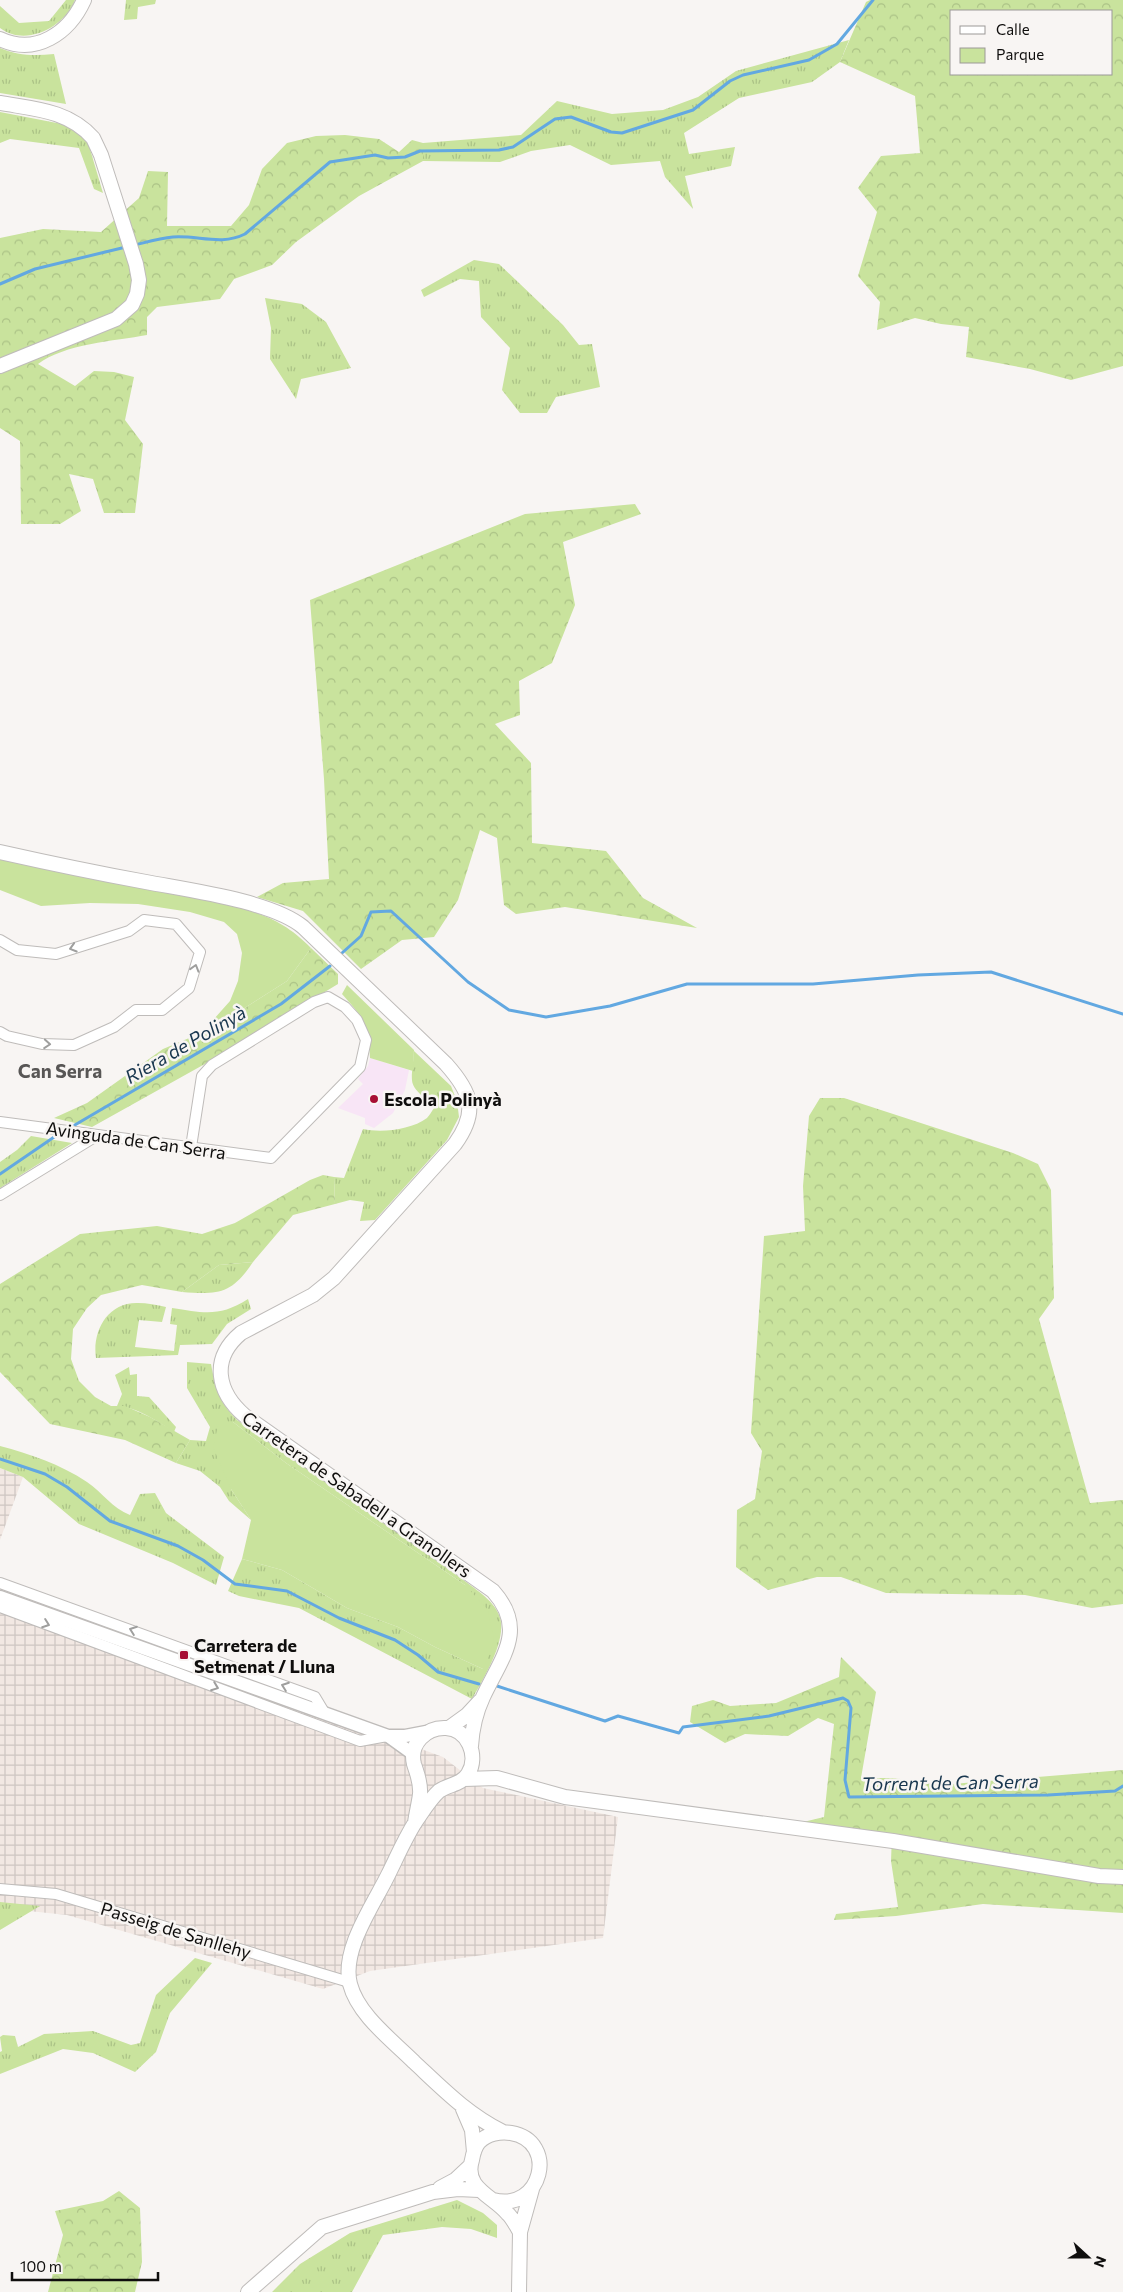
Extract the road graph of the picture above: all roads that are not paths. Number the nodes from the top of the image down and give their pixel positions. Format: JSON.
{"nodes":[{"id":1,"x":84,"y":0,"type":"edge"},
{"id":2,"x":0,"y":39,"type":"edge"},
{"id":3,"x":0,"y":103,"type":"edge"},
{"id":4,"x":0,"y":366,"type":"edge"},
{"id":5,"x":0,"y":852,"type":"edge"},
{"id":6,"x":0,"y":940,"type":"edge"},
{"id":7,"x":0,"y":1032,"type":"edge"},
{"id":8,"x":0,"y":1122,"type":"edge"},
{"id":9,"x":98,"y":1135,"type":"junction"},
{"id":10,"x":191,"y":1147,"type":"junction"},
{"id":11,"x":0,"y":1195,"type":"edge"},
{"id":12,"x":0,"y":1583,"type":"edge"},
{"id":13,"x":0,"y":1597,"type":"edge"},
{"id":14,"x":0,"y":1608,"type":"edge"},
{"id":15,"x":482,"y":1699,"type":"junction"},
{"id":16,"x":324,"y":1712,"type":"junction"},
{"id":17,"x":449,"y":1728,"type":"junction"},
{"id":18,"x":426,"y":1732,"type":"junction"},
{"id":19,"x":388,"y":1736,"type":"junction"},
{"id":20,"x":472,"y":1751,"type":"junction"},
{"id":21,"x":413,"y":1754,"type":"junction"},
{"id":22,"x":419,"y":1775,"type":"junction"},
{"id":23,"x":497,"y":1778,"type":"junction"},
{"id":24,"x":464,"y":1779,"type":"junction"},
{"id":25,"x":447,"y":1787,"type":"junction"},
{"id":26,"x":415,"y":1824,"type":"junction"},
{"id":27,"x":1123,"y":1877,"type":"edge"},
{"id":28,"x":0,"y":1889,"type":"edge"},
{"id":29,"x":349,"y":1982,"type":"junction"},
{"id":30,"x":463,"y":2108,"type":"junction"},
{"id":31,"x":503,"y":2132,"type":"junction"},
{"id":32,"x":474,"y":2152,"type":"junction"},
{"id":33,"x":470,"y":2166,"type":"junction"},
{"id":34,"x":532,"y":2188,"type":"junction"},
{"id":35,"x":479,"y":2190,"type":"junction"},
{"id":36,"x":433,"y":2192,"type":"junction"},
{"id":37,"x":493,"y":2200,"type":"junction"},
{"id":38,"x":520,"y":2232,"type":"junction"},
{"id":39,"x":248,"y":2292,"type":"edge"},
{"id":40,"x":519,"y":2292,"type":"edge"}],
"edges":[{"from":1,"to":2,"type":"main road"},
{"from":3,"to":4,"type":"main road"},
{"from":5,"to":15,"type":"main road","name":"Carretera de Sabadell a Granollers"},
{"from":7,"to":6,"type":"street","one_way":true},
{"from":8,"to":9,"type":"street","name":"Avinguda de Can Serra"},
{"from":9,"to":10,"type":"street","name":"Avinguda de Can Serra"},
{"from":9,"to":11,"type":"street"},
{"from":10,"to":10,"type":"street","name":"Avinguda de Can Serra"},
{"from":16,"to":12,"type":"street","one_way":true},
{"from":13,"to":16,"type":"street"},
{"from":14,"to":19,"type":"street","one_way":true},
{"from":15,"to":17,"type":"main road"},
{"from":15,"to":20,"type":"main road"},
{"from":16,"to":19,"type":"street"},
{"from":17,"to":18,"type":"main road"},
{"from":17,"to":20,"type":"main road"},
{"from":18,"to":19,"type":"street"},
{"from":18,"to":21,"type":"main road"},
{"from":19,"to":21,"type":"street"},
{"from":20,"to":23,"type":"main road"},
{"from":20,"to":24,"type":"main road"},
{"from":21,"to":22,"type":"main road"},
{"from":22,"to":25,"type":"main road"},
{"from":22,"to":26,"type":"main road"},
{"from":23,"to":24,"type":"main road"},
{"from":23,"to":27,"type":"main road"},
{"from":24,"to":25,"type":"main road"},
{"from":25,"to":26,"type":"main road"},
{"from":26,"to":29,"type":"main road"},
{"from":28,"to":29,"type":"street","name":"Passeig de Sanllehy"},
{"from":29,"to":30,"type":"main road"},
{"from":30,"to":31,"type":"main road"},
{"from":30,"to":32,"type":"main road"},
{"from":31,"to":32,"type":"main road"},
{"from":31,"to":34,"type":"main road"},
{"from":32,"to":33,"type":"main road"},
{"from":33,"to":35,"type":"main road"},
{"from":33,"to":36,"type":"main road"},
{"from":34,"to":37,"type":"main road"},
{"from":34,"to":38,"type":"main road"},
{"from":35,"to":36,"type":"main road"},
{"from":35,"to":37,"type":"main road"},
{"from":36,"to":39,"type":"main road"},
{"from":37,"to":38,"type":"main road"},
{"from":38,"to":40,"type":"main road"}]}
